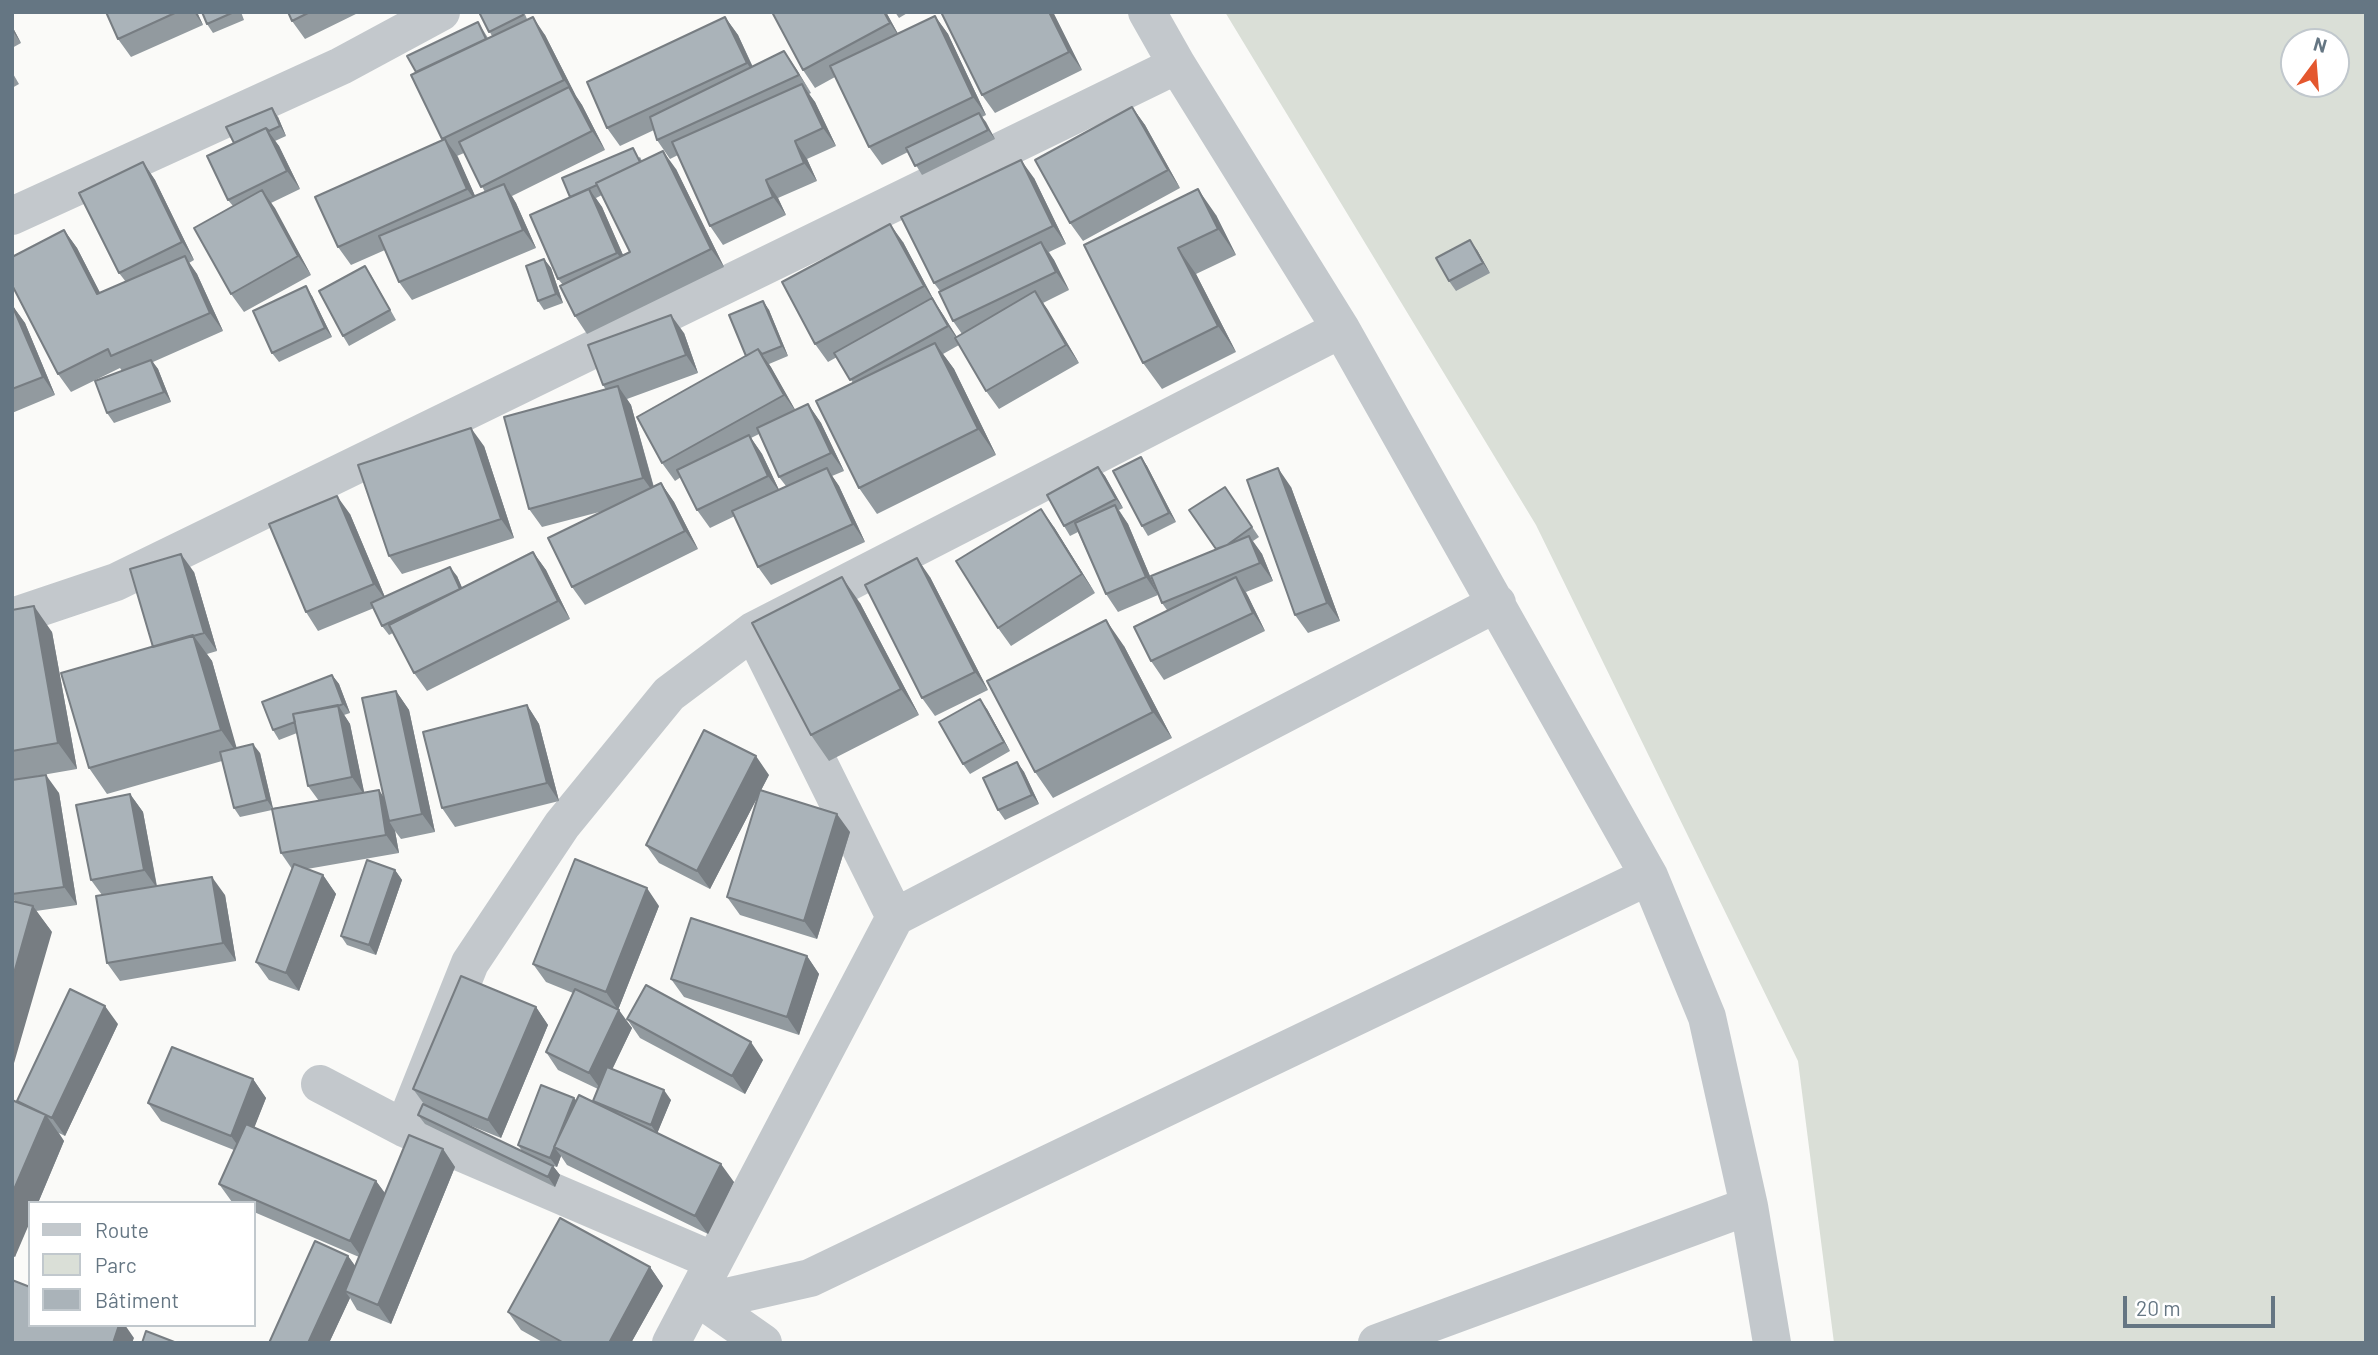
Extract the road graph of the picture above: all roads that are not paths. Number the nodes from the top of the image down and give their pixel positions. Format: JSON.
{"nodes":[{"id":1,"x":441,"y":12,"type":"edge"},
{"id":2,"x":1147,"y":12,"type":"edge"},
{"id":3,"x":1177,"y":65,"type":"junction"},
{"id":4,"x":12,"y":216,"type":"edge"},
{"id":5,"x":1341,"y":329,"type":"junction"},
{"id":6,"x":1497,"y":603,"type":"junction"},
{"id":7,"x":12,"y":617,"type":"edge"},
{"id":8,"x":753,"y":631,"type":"junction"},
{"id":9,"x":1649,"y":876,"type":"junction"},
{"id":10,"x":895,"y":917,"type":"junction"},
{"id":11,"x":320,"y":1084,"type":"dead end"},
{"id":12,"x":404,"y":1128,"type":"junction"},
{"id":13,"x":1749,"y":1206,"type":"junction"},
{"id":14,"x":714,"y":1261,"type":"junction"},
{"id":15,"x":699,"y":1304,"type":"junction"},
{"id":16,"x":671,"y":1343,"type":"edge"},
{"id":17,"x":763,"y":1343,"type":"edge"},
{"id":18,"x":1377,"y":1343,"type":"edge"},
{"id":19,"x":1772,"y":1343,"type":"edge"}],
"edges":[{"from":1,"to":4,"type":"street"},
{"from":2,"to":3,"type":"street"},
{"from":3,"to":5,"type":"street"},
{"from":3,"to":7,"type":"street"},
{"from":5,"to":6,"type":"street"},
{"from":5,"to":8,"type":"street"},
{"from":6,"to":9,"type":"street"},
{"from":6,"to":10,"type":"street"},
{"from":8,"to":10,"type":"street"},
{"from":8,"to":12,"type":"street"},
{"from":9,"to":13,"type":"street"},
{"from":9,"to":15,"type":"street"},
{"from":10,"to":14,"type":"street"},
{"from":11,"to":12,"type":"street"},
{"from":12,"to":14,"type":"street"},
{"from":13,"to":18,"type":"street"},
{"from":13,"to":19,"type":"street"},
{"from":14,"to":15,"type":"street"},
{"from":15,"to":16,"type":"street"},
{"from":15,"to":17,"type":"street"}]}
